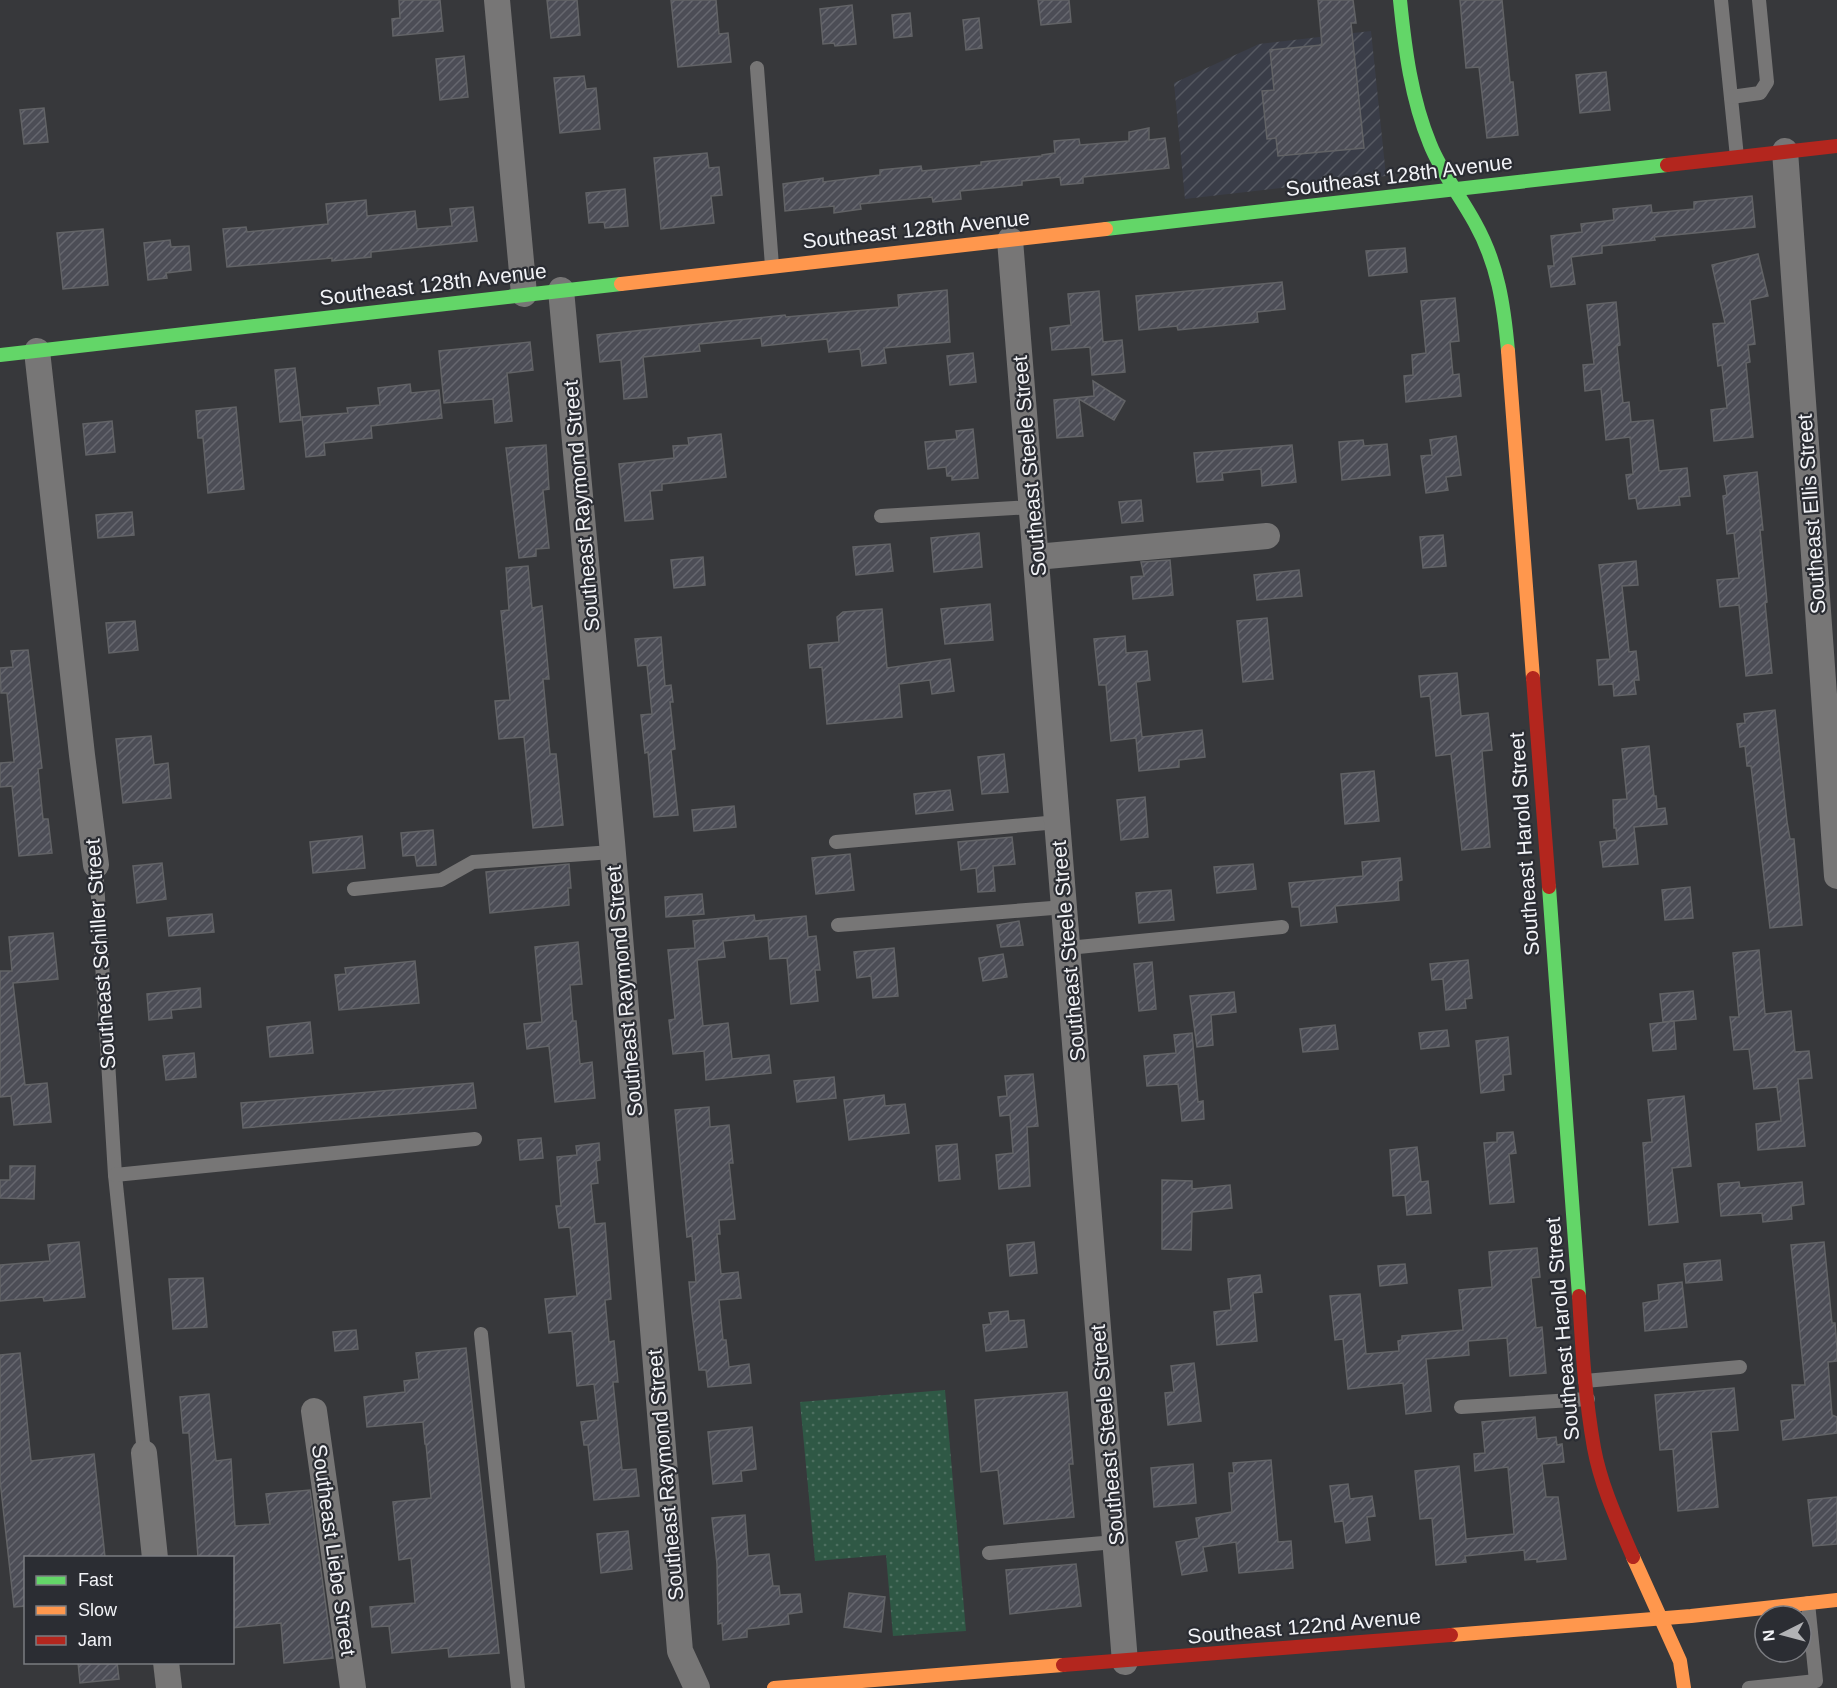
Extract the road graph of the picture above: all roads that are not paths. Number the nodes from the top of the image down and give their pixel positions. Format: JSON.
{"nodes":[{"id":1,"x":497,"y":0,"type":"edge"},
{"id":2,"x":1400,"y":0,"type":"edge"},
{"id":3,"x":1721,"y":0,"type":"edge"},
{"id":4,"x":1760,"y":0,"type":"edge"},
{"id":5,"x":757,"y":68,"type":"dead end"},
{"id":6,"x":1731,"y":97,"type":"junction"},
{"id":7,"x":1837,"y":146,"type":"edge"},
{"id":8,"x":1785,"y":151,"type":"junction"},
{"id":9,"x":1737,"y":157,"type":"junction"},
{"id":10,"x":1456,"y":190,"type":"junction"},
{"id":11,"x":1010,"y":240,"type":"junction"},
{"id":12,"x":772,"y":267,"type":"junction"},
{"id":13,"x":561,"y":290,"type":"junction"},
{"id":14,"x":524,"y":294,"type":"junction"},
{"id":15,"x":37,"y":351,"type":"junction"},
{"id":16,"x":0,"y":355,"type":"edge"},
{"id":17,"x":1032,"y":507,"type":"junction"},
{"id":18,"x":881,"y":516,"type":"dead end"},
{"id":19,"x":1267,"y":536,"type":"dead end"},
{"id":20,"x":1036,"y":556,"type":"junction"},
{"id":21,"x":1058,"y":822,"type":"junction"},
{"id":22,"x":836,"y":842,"type":"dead end"},
{"id":23,"x":612,"y":852,"type":"junction"},
{"id":24,"x":96,"y":865,"type":"joint"},
{"id":25,"x":1837,"y":876,"type":"edge"},
{"id":26,"x":354,"y":889,"type":"dead end"},
{"id":27,"x":1065,"y":907,"type":"junction"},
{"id":28,"x":838,"y":925,"type":"dead end"},
{"id":29,"x":1282,"y":927,"type":"dead end"},
{"id":30,"x":1068,"y":948,"type":"junction"},
{"id":31,"x":475,"y":1139,"type":"dead end"},
{"id":32,"x":115,"y":1175,"type":"junction"},
{"id":33,"x":481,"y":1334,"type":"dead end"},
{"id":34,"x":1740,"y":1367,"type":"dead end"},
{"id":35,"x":1585,"y":1381,"type":"junction"},
{"id":36,"x":1588,"y":1400,"type":"junction"},
{"id":37,"x":1461,"y":1407,"type":"dead end"},
{"id":38,"x":315,"y":1411,"type":"dead end"},
{"id":39,"x":144,"y":1453,"type":"joint"},
{"id":40,"x":1115,"y":1542,"type":"junction"},
{"id":41,"x":989,"y":1553,"type":"dead end"},
{"id":42,"x":155,"y":1556,"type":"edge"},
{"id":43,"x":1837,"y":1600,"type":"edge"},
{"id":44,"x":1808,"y":1603,"type":"junction"},
{"id":45,"x":1662,"y":1618,"type":"junction"},
{"id":46,"x":1125,"y":1662,"type":"junction"},
{"id":47,"x":166,"y":1664,"type":"edge"},
{"id":48,"x":1819,"y":1684,"type":"edge"},
{"id":49,"x":169,"y":1688,"type":"edge"},
{"id":50,"x":353,"y":1688,"type":"edge"},
{"id":51,"x":518,"y":1688,"type":"edge"},
{"id":52,"x":697,"y":1688,"type":"edge"},
{"id":53,"x":774,"y":1688,"type":"edge"},
{"id":54,"x":1684,"y":1688,"type":"edge"},
{"id":55,"x":1749,"y":1688,"type":"edge"}],
"edges":[{"from":1,"to":14,"type":"street"},
{"from":2,"to":10,"type":"street","name":"Southeast Harold Street"},
{"from":3,"to":6,"type":"lane"},
{"from":4,"to":6,"type":"lane"},
{"from":5,"to":12,"type":"lane"},
{"from":6,"to":9,"type":"lane"},
{"from":7,"to":8,"type":"street","name":"Southeast 128th Avenue"},
{"from":8,"to":9,"type":"street","name":"Southeast 128th Avenue"},
{"from":8,"to":25,"type":"street","name":"Southeast Ellis Street"},
{"from":9,"to":10,"type":"street","name":"Southeast 128th Avenue"},
{"from":10,"to":11,"type":"street","name":"Southeast 128th Avenue"},
{"from":10,"to":35,"type":"street","name":"Southeast Harold Street"},
{"from":11,"to":12,"type":"street","name":"Southeast 128th Avenue"},
{"from":11,"to":17,"type":"street","name":"Southeast Steele Street"},
{"from":12,"to":13,"type":"street","name":"Southeast 128th Avenue"},
{"from":13,"to":14,"type":"street","name":"Southeast 128th Avenue"},
{"from":13,"to":23,"type":"street","name":"Southeast Raymond Street"},
{"from":14,"to":15,"type":"street","name":"Southeast 128th Avenue"},
{"from":15,"to":16,"type":"street","name":"Southeast 128th Avenue"},
{"from":15,"to":24,"type":"street","name":"Southeast Schiller Street"},
{"from":17,"to":18,"type":"lane"},
{"from":17,"to":20,"type":"street","name":"Southeast Steele Street"},
{"from":19,"to":20,"type":"street"},
{"from":20,"to":21,"type":"street","name":"Southeast Steele Street"},
{"from":21,"to":22,"type":"lane"},
{"from":21,"to":27,"type":"street","name":"Southeast Steele Street"},
{"from":23,"to":26,"type":"lane"},
{"from":23,"to":52,"type":"street","name":"Southeast Raymond Street"},
{"from":24,"to":32,"type":"lane","name":"Southeast Schiller Street"},
{"from":27,"to":28,"type":"lane"},
{"from":27,"to":30,"type":"street","name":"Southeast Steele Street"},
{"from":29,"to":30,"type":"lane"},
{"from":30,"to":40,"type":"street","name":"Southeast Steele Street"},
{"from":31,"to":32,"type":"lane"},
{"from":32,"to":39,"type":"lane","name":"Southeast Schiller Street"},
{"from":33,"to":51,"type":"lane"},
{"from":34,"to":35,"type":"lane"},
{"from":35,"to":36,"type":"street","name":"Southeast Harold Street"},
{"from":36,"to":37,"type":"lane"},
{"from":36,"to":45,"type":"street","name":"Southeast Harold Street"},
{"from":38,"to":50,"type":"street","name":"Southeast Liebe Street"},
{"from":39,"to":42,"type":"street","name":"Southeast Schiller Street"},
{"from":40,"to":41,"type":"lane"},
{"from":40,"to":46,"type":"street","name":"Southeast Steele Street"},
{"from":43,"to":44,"type":"street","name":"Southeast 122nd Avenue"},
{"from":44,"to":45,"type":"street","name":"Southeast 122nd Avenue"},
{"from":44,"to":48,"type":"lane"},
{"from":45,"to":46,"type":"street","name":"Southeast 122nd Avenue"},
{"from":45,"to":54,"type":"street","name":"Southeast Harold Street"},
{"from":46,"to":53,"type":"street","name":"Southeast 122nd Avenue"},
{"from":47,"to":49,"type":"street"},
{"from":48,"to":55,"type":"lane"}]}
